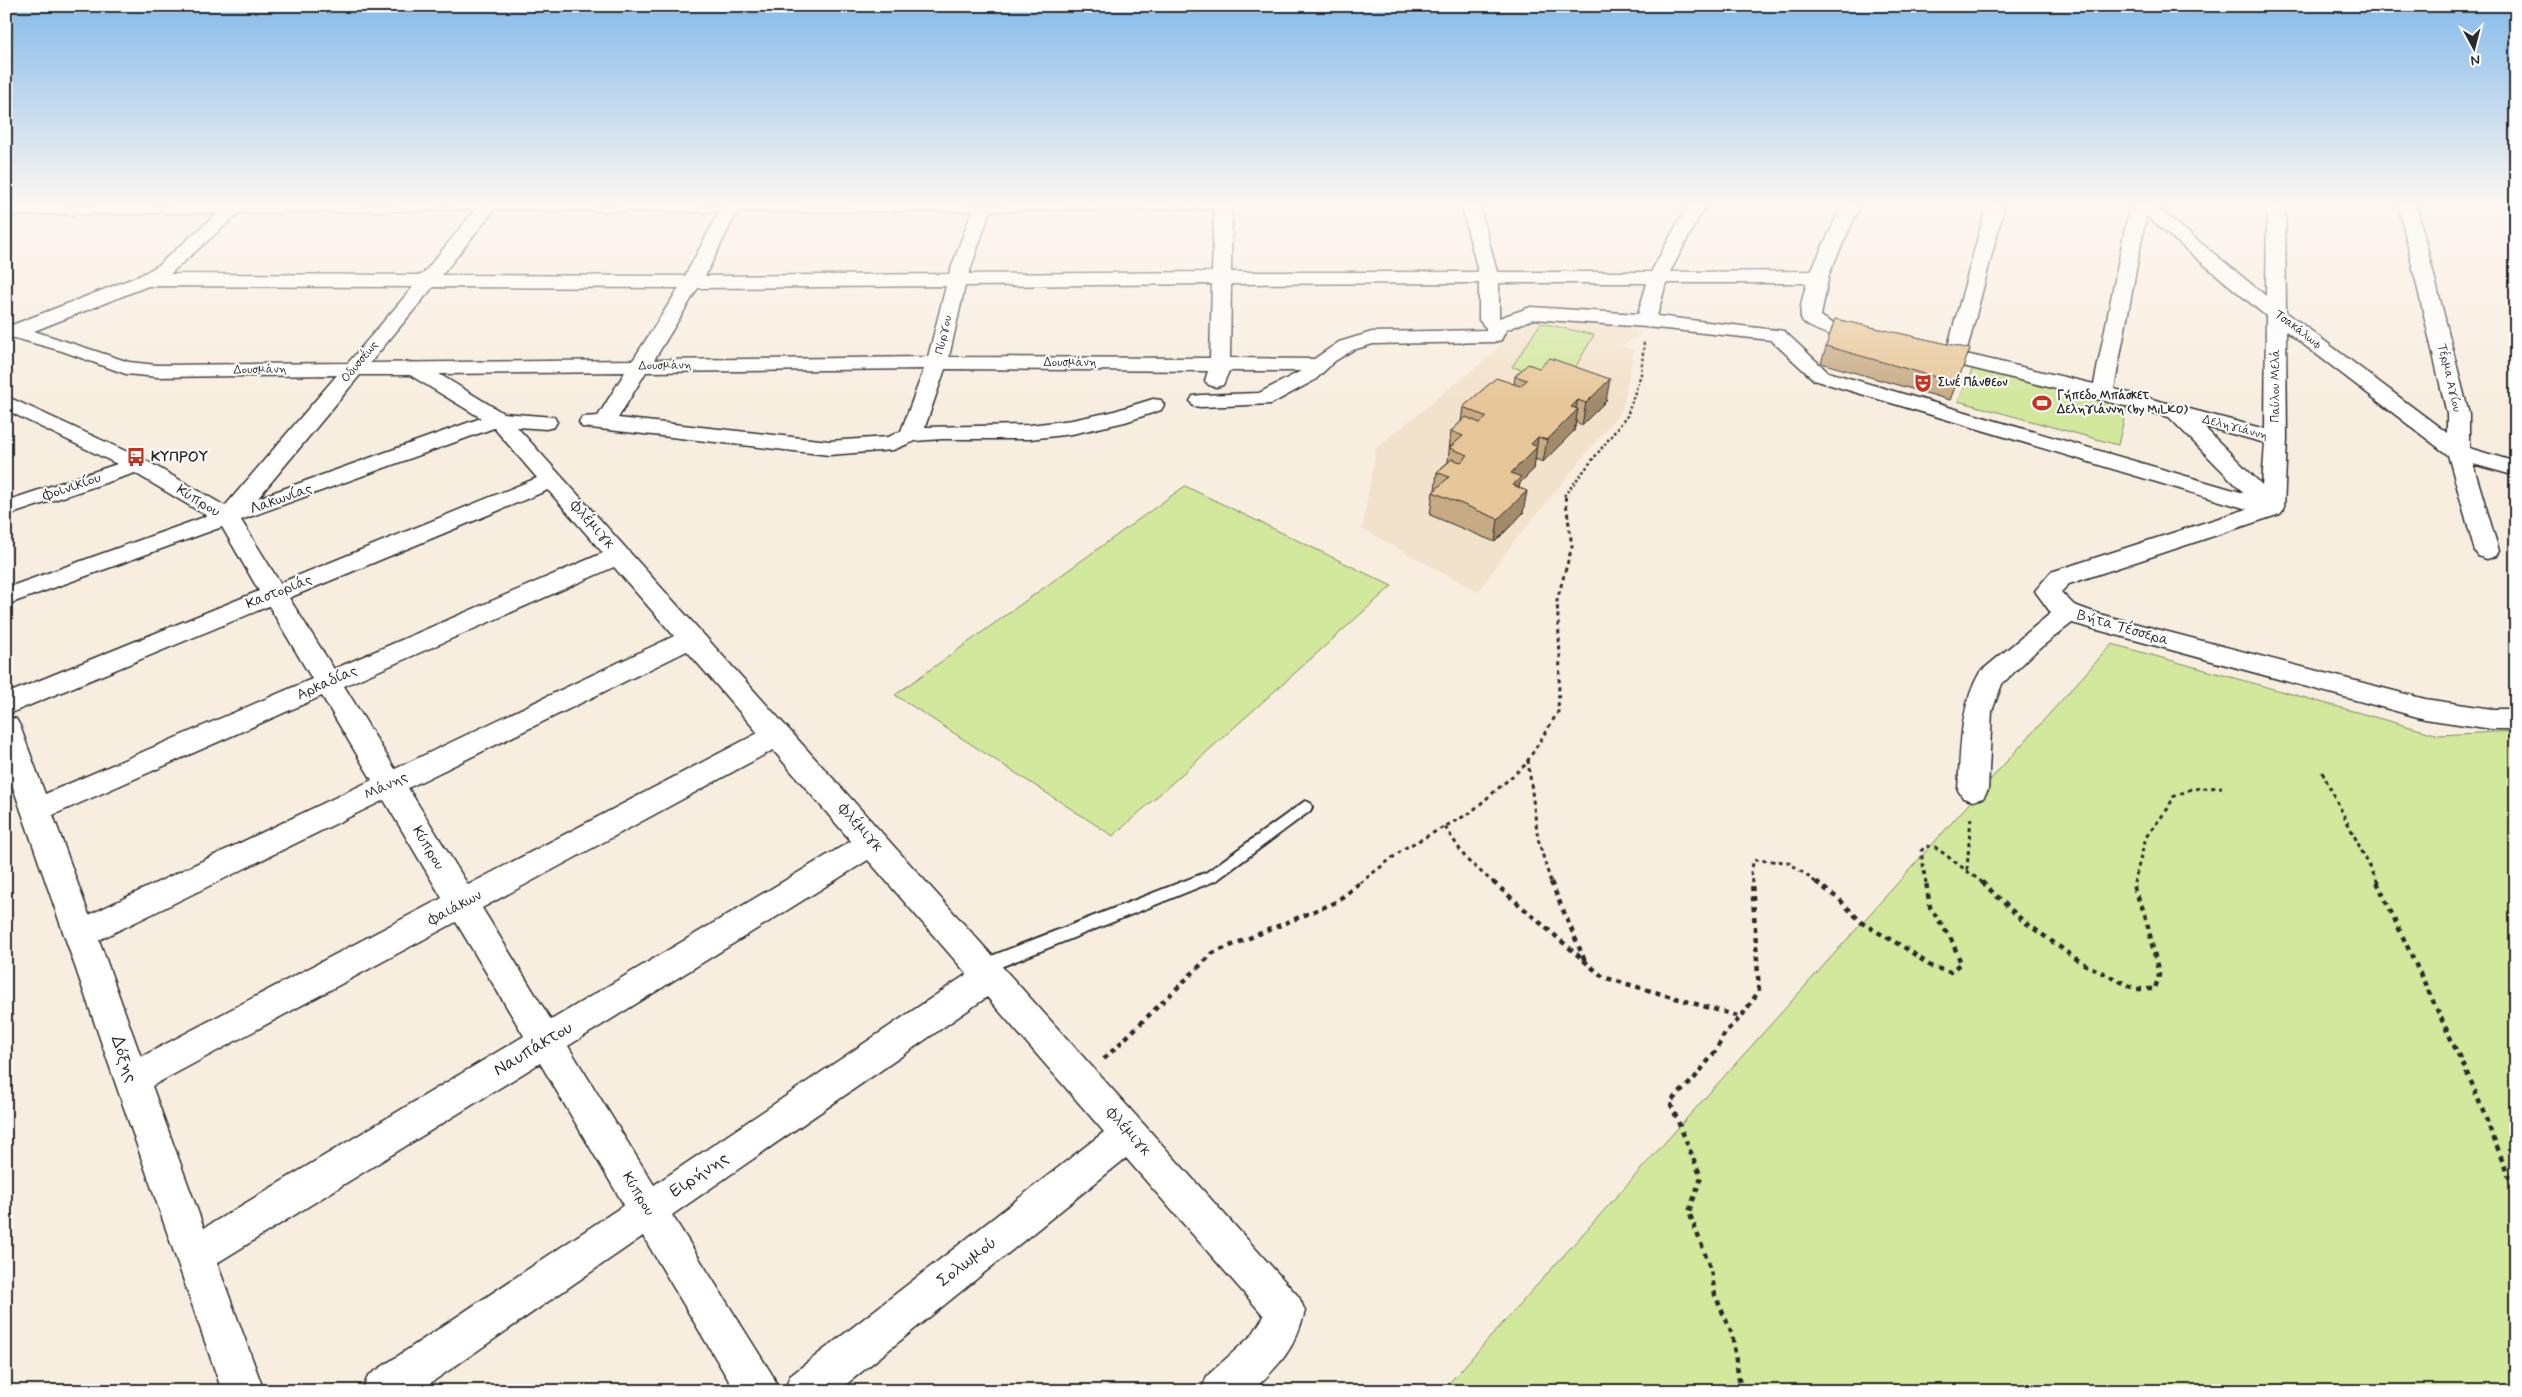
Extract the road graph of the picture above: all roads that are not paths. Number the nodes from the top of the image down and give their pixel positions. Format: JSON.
{"nodes":[{"id":1,"x":165,"y":269,"type":"edge"},
{"id":2,"x":437,"y":269,"type":"edge"},
{"id":3,"x":698,"y":269,"type":"edge"},
{"id":4,"x":961,"y":269,"type":"edge"},
{"id":5,"x":1222,"y":269,"type":"edge"},
{"id":6,"x":1487,"y":269,"type":"edge"},
{"id":7,"x":1662,"y":269,"type":"edge"},
{"id":8,"x":1823,"y":269,"type":"edge"},
{"id":9,"x":1979,"y":269,"type":"edge"},
{"id":10,"x":2128,"y":269,"type":"edge"},
{"id":11,"x":2221,"y":269,"type":"edge"},
{"id":12,"x":2276,"y":269,"type":"edge"},
{"id":13,"x":2424,"y":269,"type":"edge"},
{"id":14,"x":1658,"y":276,"type":"junction"},
{"id":15,"x":1819,"y":277,"type":"junction"},
{"id":16,"x":1222,"y":278,"type":"junction"},
{"id":17,"x":1489,"y":278,"type":"junction"},
{"id":18,"x":146,"y":280,"type":"junction"},
{"id":19,"x":957,"y":280,"type":"junction"},
{"id":20,"x":427,"y":282,"type":"junction"},
{"id":21,"x":692,"y":282,"type":"junction"},
{"id":22,"x":2276,"y":314,"type":"junction"},
{"id":23,"x":1646,"y":321,"type":"junction"},
{"id":24,"x":1497,"y":326,"type":"junction"},
{"id":25,"x":10,"y":333,"type":"edge"},
{"id":26,"x":1955,"y":358,"type":"junction"},
{"id":27,"x":937,"y":363,"type":"junction"},
{"id":28,"x":1220,"y":363,"type":"junction"},
{"id":29,"x":1321,"y":365,"type":"junction"},
{"id":30,"x":641,"y":367,"type":"junction"},
{"id":31,"x":354,"y":369,"type":"junction"},
{"id":32,"x":415,"y":369,"type":"junction"},
{"id":33,"x":2103,"y":393,"type":"junction"},
{"id":34,"x":6,"y":402,"type":"edge"},
{"id":35,"x":1153,"y":405,"type":"dead end"},
{"id":36,"x":2176,"y":412,"type":"junction"},
{"id":37,"x":498,"y":419,"type":"junction"},
{"id":38,"x":546,"y":422,"type":"dead end"},
{"id":39,"x":911,"y":435,"type":"junction"},
{"id":40,"x":2276,"y":439,"type":"junction"},
{"id":41,"x":2458,"y":452,"type":"junction"},
{"id":42,"x":137,"y":464,"type":"junction"},
{"id":43,"x":2516,"y":469,"type":"edge"},
{"id":44,"x":552,"y":480,"type":"junction"},
{"id":45,"x":2272,"y":508,"type":"junction"},
{"id":46,"x":6,"y":509,"type":"edge"},
{"id":47,"x":228,"y":518,"type":"junction"},
{"id":48,"x":2488,"y":551,"type":"dead end"},
{"id":49,"x":618,"y":556,"type":"junction"},
{"id":50,"x":274,"y":594,"type":"junction"},
{"id":51,"x":6,"y":597,"type":"edge"},
{"id":52,"x":2068,"y":613,"type":"junction"},
{"id":53,"x":691,"y":638,"type":"junction"},
{"id":54,"x":328,"y":683,"type":"junction"},
{"id":55,"x":6,"y":705,"type":"edge"},
{"id":56,"x":2516,"y":719,"type":"edge"},
{"id":57,"x":6,"y":726,"type":"edge"},
{"id":58,"x":777,"y":735,"type":"junction"},
{"id":59,"x":390,"y":785,"type":"junction"},
{"id":60,"x":1972,"y":790,"type":"road end"},
{"id":61,"x":1305,"y":807,"type":"dead end"},
{"id":62,"x":36,"y":810,"type":"junction"},
{"id":63,"x":872,"y":843,"type":"junction"},
{"id":64,"x":462,"y":904,"type":"junction"},
{"id":65,"x":81,"y":934,"type":"junction"},
{"id":66,"x":986,"y":972,"type":"junction"},
{"id":67,"x":546,"y":1041,"type":"junction"},
{"id":68,"x":132,"y":1080,"type":"junction"},
{"id":69,"x":1129,"y":1134,"type":"junction"},
{"id":70,"x":648,"y":1210,"type":"junction"},
{"id":71,"x":194,"y":1255,"type":"junction"},
{"id":72,"x":243,"y":1391,"type":"edge"},
{"id":73,"x":383,"y":1391,"type":"edge"},
{"id":74,"x":758,"y":1391,"type":"edge"},
{"id":75,"x":805,"y":1391,"type":"edge"},
{"id":76,"x":1222,"y":1391,"type":"edge"}],
"edges":[{"from":1,"to":18,"type":"street"},
{"from":2,"to":20,"type":"street","name":"Οδυσσέως"},
{"from":3,"to":21,"type":"street"},
{"from":4,"to":19,"type":"street","name":"Πύργου"},
{"from":5,"to":16,"type":"street"},
{"from":6,"to":17,"type":"street"},
{"from":7,"to":14,"type":"street"},
{"from":8,"to":15,"type":"street"},
{"from":9,"to":26,"type":"street"},
{"from":10,"to":33,"type":"street"},
{"from":11,"to":22,"type":"street","name":"Τσακάλωφ"},
{"from":12,"to":22,"type":"street","name":"Παύλου Μελά"},
{"from":13,"to":41,"type":"street","name":"Τέρμα Αγίου"},
{"from":14,"to":15,"type":"street"},
{"from":14,"to":17,"type":"street"},
{"from":14,"to":23,"type":"street"},
{"from":15,"to":26,"type":"street","name":"Δεληγιάννη"},
{"from":16,"to":17,"type":"street"},
{"from":16,"to":19,"type":"street"},
{"from":16,"to":28,"type":"street"},
{"from":17,"to":24,"type":"street"},
{"from":18,"to":20,"type":"street"},
{"from":18,"to":25,"type":"street"},
{"from":19,"to":21,"type":"street"},
{"from":19,"to":27,"type":"street","name":"Πύργου"},
{"from":20,"to":21,"type":"street"},
{"from":20,"to":31,"type":"street","name":"Οδυσσέως"},
{"from":21,"to":30,"type":"street"},
{"from":22,"to":40,"type":"street","name":"Παύλου Μελά"},
{"from":22,"to":41,"type":"street","name":"Τσακάλωφ"},
{"from":23,"to":24,"type":"street"},
{"from":23,"to":45,"type":"street"},
{"from":24,"to":29,"type":"street"},
{"from":25,"to":31,"type":"street","name":"Δουσμάνη"},
{"from":26,"to":33,"type":"street","name":"Δεληγιάννη"},
{"from":27,"to":28,"type":"street","name":"Δουσμάνη"},
{"from":27,"to":30,"type":"street","name":"Δουσμάνη"},
{"from":27,"to":39,"type":"street","name":"Πύργου"},
{"from":28,"to":29,"type":"street","name":"Δουσμάνη"},
{"from":28,"to":29,"type":"street"},
{"from":30,"to":32,"type":"street","name":"Δουσμάνη"},
{"from":30,"to":39,"type":"street"},
{"from":31,"to":32,"type":"street","name":"Δουσμάνη"},
{"from":31,"to":47,"type":"street","name":"Οδυσσέως"},
{"from":32,"to":37,"type":"street","name":"Φλέμιγκ"},
{"from":33,"to":36,"type":"street","name":"Δεληγιάννη"},
{"from":34,"to":42,"type":"street","name":"Κύπρου"},
{"from":35,"to":39,"type":"street"},
{"from":36,"to":40,"type":"street","name":"Δεληγιάννη"},
{"from":36,"to":45,"type":"street"},
{"from":37,"to":38,"type":"street"},
{"from":37,"to":44,"type":"street","name":"Φλέμιγκ"},
{"from":37,"to":47,"type":"street","name":"Λακωνίας"},
{"from":40,"to":45,"type":"street","name":"Παύλου Μελά"},
{"from":41,"to":43,"type":"street"},
{"from":41,"to":48,"type":"street","name":"Τέρμα Αγίου"},
{"from":42,"to":46,"type":"street","name":"Φοινικίου"},
{"from":42,"to":47,"type":"street","name":"Κύπρου"},
{"from":44,"to":49,"type":"street","name":"Φλέμιγκ"},
{"from":44,"to":50,"type":"street","name":"Καστοριάς"},
{"from":45,"to":52,"type":"street","name":"Βήτα Τέσσερα"},
{"from":47,"to":50,"type":"street","name":"Κύπρου"},
{"from":47,"to":51,"type":"street","name":"Λακωνίας"},
{"from":49,"to":53,"type":"street","name":"Φλέμιγκ"},
{"from":49,"to":54,"type":"street","name":"Αρκαδίας"},
{"from":50,"to":54,"type":"street","name":"Κύπρου"},
{"from":50,"to":55,"type":"street","name":"Καστοριάς"},
{"from":52,"to":56,"type":"street","name":"Βήτα Τέσσερα"},
{"from":52,"to":60,"type":"street"},
{"from":53,"to":58,"type":"street","name":"Φλέμιγκ"},
{"from":53,"to":59,"type":"street","name":"Μάνης"},
{"from":54,"to":59,"type":"street","name":"Κύπρου"},
{"from":54,"to":62,"type":"street","name":"Αρκαδίας"},
{"from":57,"to":62,"type":"street","name":"Δόξης"},
{"from":58,"to":63,"type":"street","name":"Φλέμιγκ"},
{"from":58,"to":64,"type":"street","name":"Φαιάκων"},
{"from":59,"to":64,"type":"street","name":"Κύπρου"},
{"from":59,"to":65,"type":"street","name":"Μάνης"},
{"from":61,"to":66,"type":"lane"},
{"from":62,"to":65,"type":"street","name":"Δόξης"},
{"from":63,"to":66,"type":"street","name":"Φλέμιγκ"},
{"from":63,"to":67,"type":"street","name":"Ναυπάκτου"},
{"from":64,"to":67,"type":"street","name":"Κύπρου"},
{"from":64,"to":68,"type":"street","name":"Φαιάκων"},
{"from":65,"to":68,"type":"street","name":"Δόξης"},
{"from":66,"to":69,"type":"street","name":"Φλέμιγκ"},
{"from":66,"to":70,"type":"street","name":"Ειρήνης"},
{"from":67,"to":70,"type":"street","name":"Κύπρου"},
{"from":67,"to":71,"type":"street","name":"Ναυπάκτου"},
{"from":68,"to":71,"type":"street","name":"Δόξης"},
{"from":69,"to":75,"type":"street","name":"Σολωμού"},
{"from":69,"to":76,"type":"street","name":"Φλέμιγκ"},
{"from":70,"to":73,"type":"street","name":"Ειρήνης"},
{"from":70,"to":74,"type":"street","name":"Κύπρου"},
{"from":71,"to":72,"type":"street","name":"Δόξης"}]}
